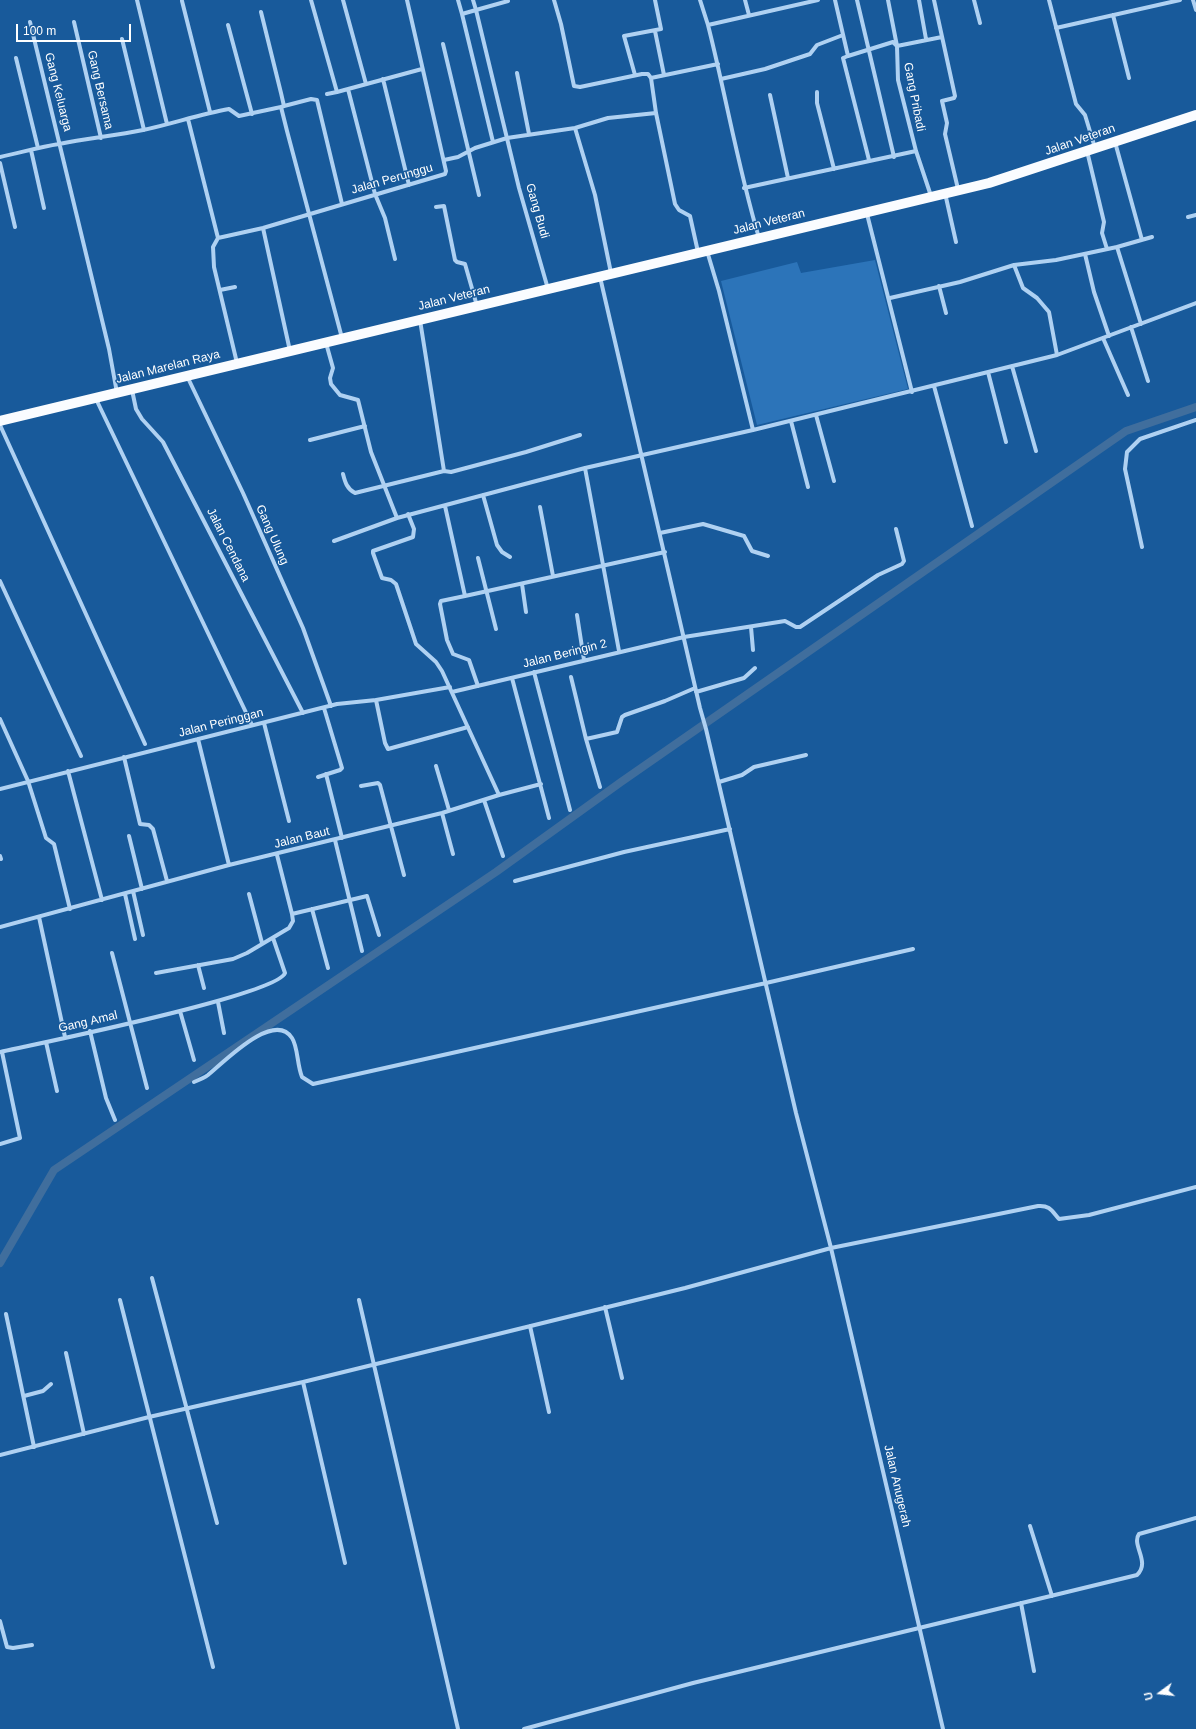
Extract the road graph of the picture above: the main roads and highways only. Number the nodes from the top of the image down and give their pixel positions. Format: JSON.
{"nodes":[{"id":1,"x":1196,"y":116,"type":"edge"},
{"id":2,"x":343,"y":338,"type":"joint"},
{"id":3,"x":0,"y":421,"type":"edge"}],
"edges":[{"from":1,"to":2,"type":"main road","name":"Jalan Veteran"},
{"from":2,"to":3,"type":"main road","name":"Jalan Marelan Raya"}]}
